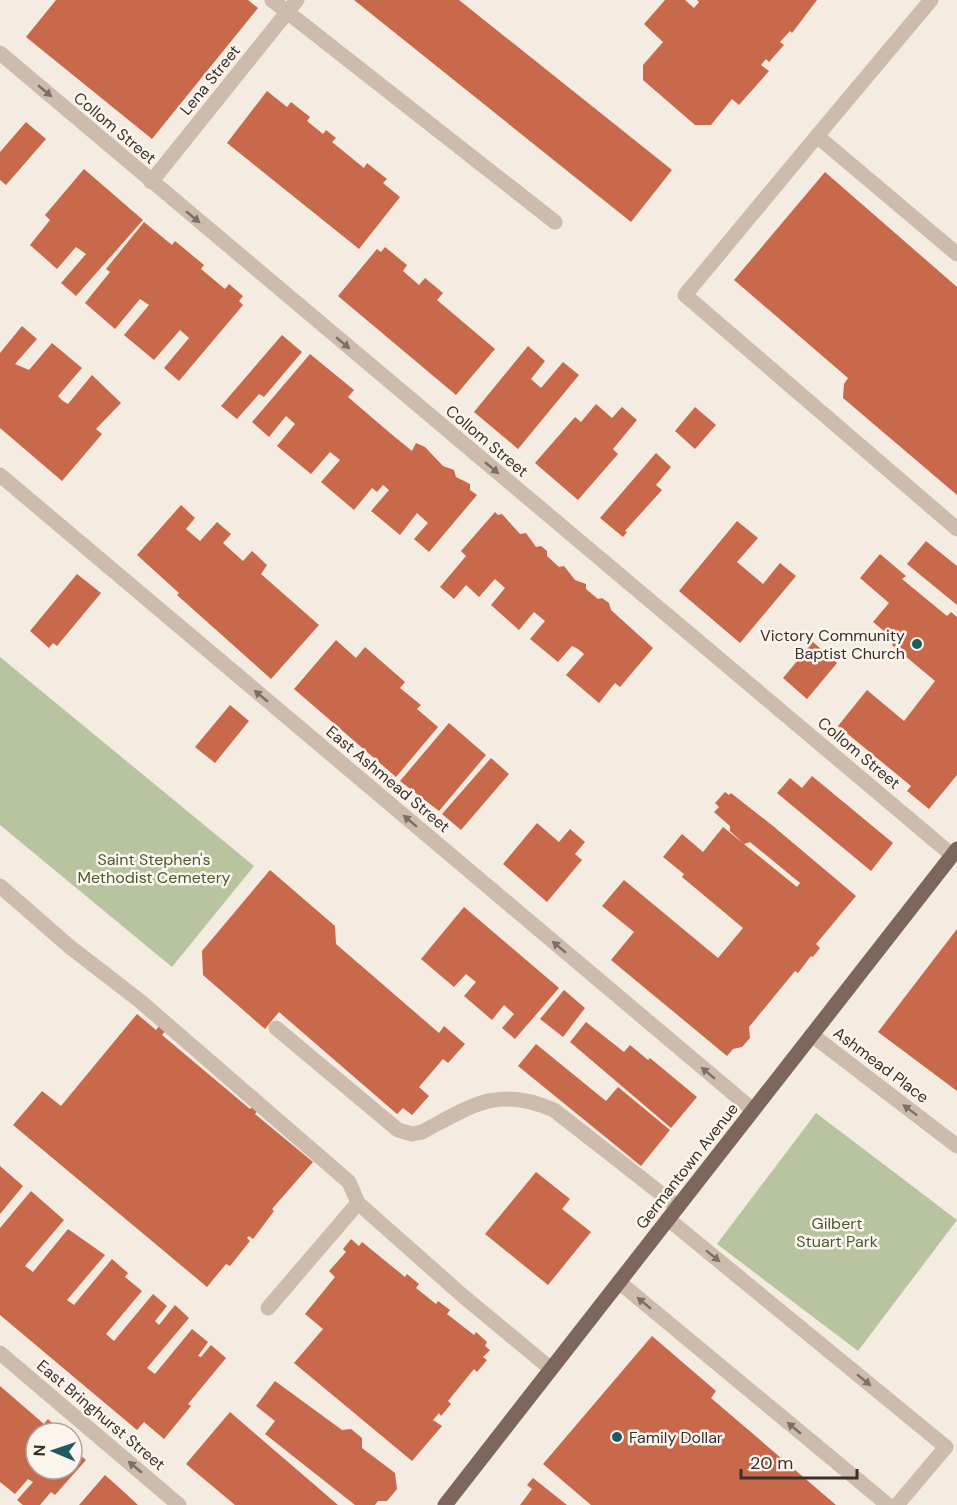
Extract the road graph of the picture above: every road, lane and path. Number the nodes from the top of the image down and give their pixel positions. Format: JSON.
{"nodes":[{"id":1,"x":272,"y":0,"type":"edge"},
{"id":2,"x":297,"y":0,"type":"edge"},
{"id":3,"x":931,"y":0,"type":"edge"},
{"id":4,"x":287,"y":12,"type":"junction"},
{"id":5,"x":0,"y":53,"type":"edge"},
{"id":6,"x":817,"y":136,"type":"junction"},
{"id":7,"x":151,"y":182,"type":"junction"},
{"id":8,"x":555,"y":222,"type":"dead end"},
{"id":9,"x":957,"y":254,"type":"edge"},
{"id":10,"x":0,"y":476,"type":"edge"},
{"id":11,"x":957,"y":529,"type":"edge"},
{"id":12,"x":955,"y":852,"type":"edge"},
{"id":13,"x":0,"y":886,"type":"edge"},
{"id":14,"x":276,"y":1028,"type":"dead end"},
{"id":15,"x":812,"y":1035,"type":"junction"},
{"id":16,"x":753,"y":1110,"type":"junction"},
{"id":17,"x":957,"y":1146,"type":"edge"},
{"id":18,"x":358,"y":1203,"type":"junction"},
{"id":19,"x":673,"y":1213,"type":"junction"},
{"id":20,"x":619,"y":1282,"type":"junction"},
{"id":21,"x":268,"y":1308,"type":"dead end"},
{"id":22,"x":0,"y":1353,"type":"edge"},
{"id":23,"x":551,"y":1369,"type":"junction"},
{"id":24,"x":951,"y":1452,"type":"edge"},
{"id":25,"x":179,"y":1505,"type":"edge"},
{"id":26,"x":445,"y":1505,"type":"edge"},
{"id":27,"x":888,"y":1505,"type":"edge"},
{"id":28,"x":897,"y":1505,"type":"edge"}],
"edges":[{"from":1,"to":4,"type":"street"},
{"from":2,"to":4,"type":"street","name":"Lena Street"},
{"from":3,"to":6,"type":"street"},
{"from":4,"to":7,"type":"street","name":"Lena Street"},
{"from":4,"to":8,"type":"street"},
{"from":5,"to":7,"type":"street","name":"Collom Street","one_way":true},
{"from":6,"to":9,"type":"street"},
{"from":6,"to":11,"type":"street"},
{"from":7,"to":12,"type":"street","name":"Collom Street","one_way":true},
{"from":16,"to":10,"type":"street","name":"East Ashmead Street","one_way":true},
{"from":12,"to":15,"type":"main road","name":"Germantown Avenue"},
{"from":13,"to":18,"type":"street"},
{"from":14,"to":19,"type":"street"},
{"from":15,"to":16,"type":"main road","name":"Germantown Avenue"},
{"from":17,"to":15,"type":"street","name":"Ashmead Place","one_way":true},
{"from":16,"to":19,"type":"main road","name":"Germantown Avenue"},
{"from":18,"to":21,"type":"street"},
{"from":18,"to":23,"type":"street"},
{"from":19,"to":20,"type":"main road","name":"Germantown Avenue"},
{"from":19,"to":24,"type":"street","one_way":true},
{"from":20,"to":23,"type":"main road","name":"Germantown Avenue"},
{"from":27,"to":20,"type":"street","one_way":true},
{"from":25,"to":22,"type":"street","name":"East Bringhurst Street","one_way":true},
{"from":23,"to":26,"type":"main road","name":"Germantown Avenue"},
{"from":24,"to":28,"type":"street"}]}
